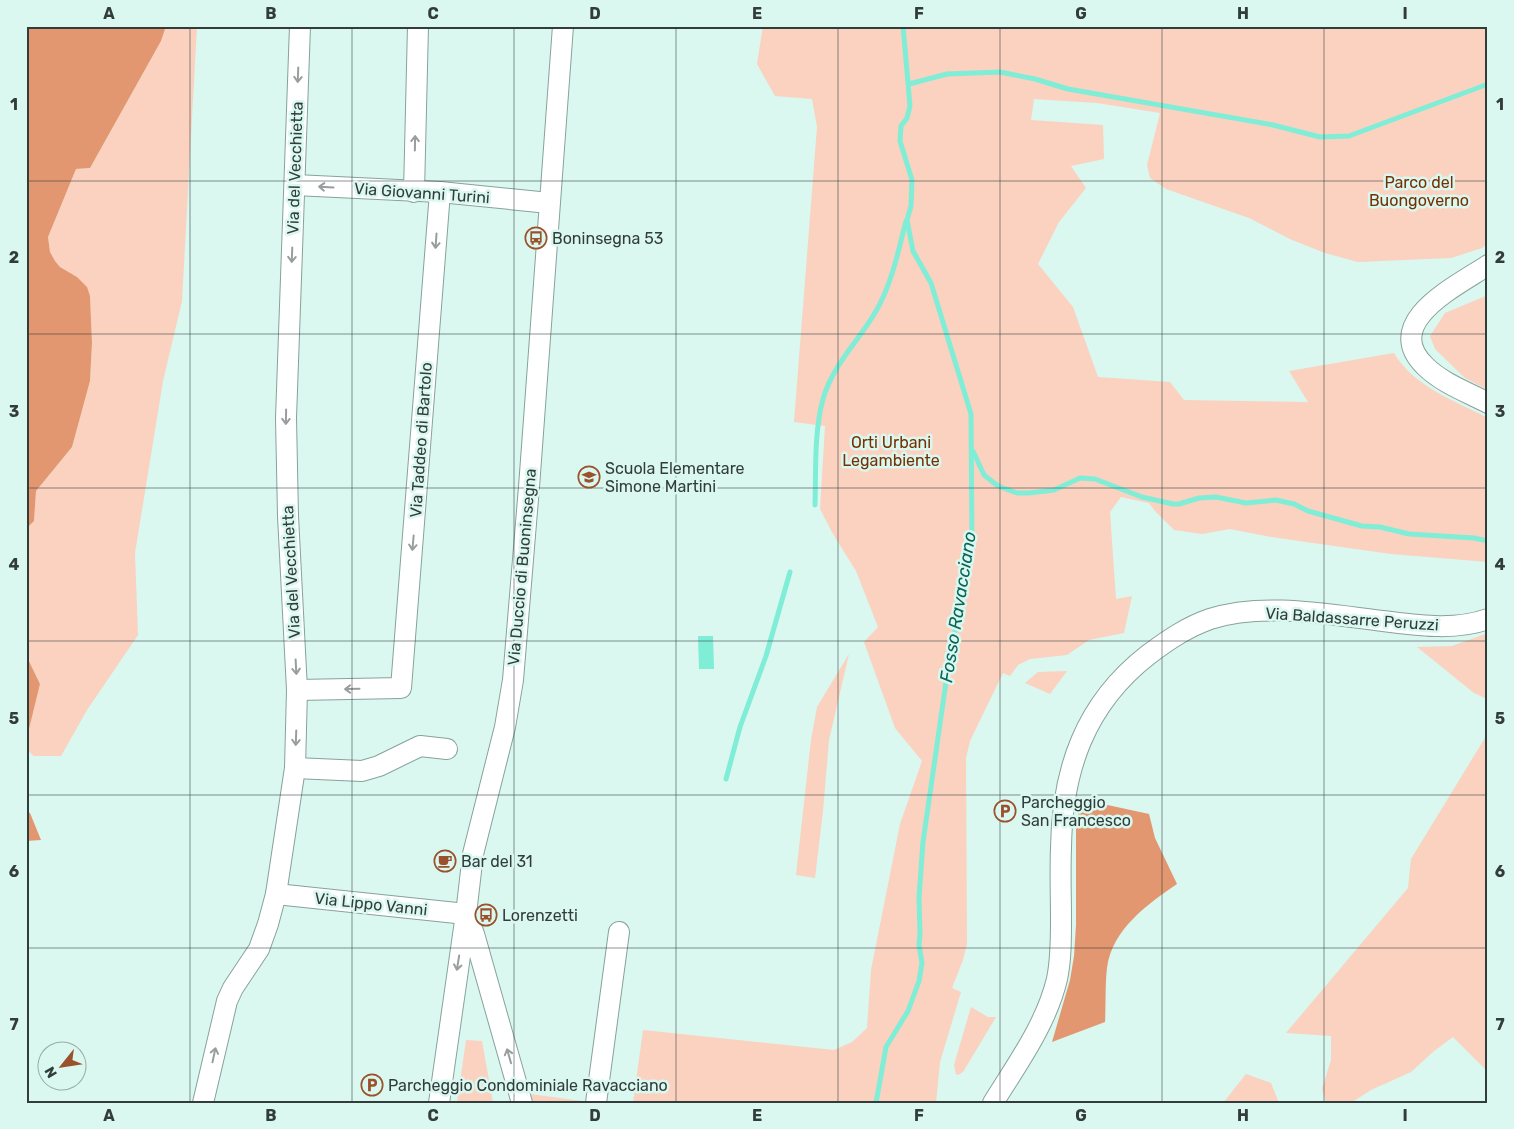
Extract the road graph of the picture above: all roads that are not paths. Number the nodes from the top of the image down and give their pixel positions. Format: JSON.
{"nodes":[{"id":1,"x":300,"y":26,"type":"edge"},
{"id":2,"x":418,"y":26,"type":"edge"},
{"id":3,"x":563,"y":26,"type":"edge"},
{"id":4,"x":295,"y":185,"type":"junction"},
{"id":5,"x":414,"y":192,"type":"junction"},
{"id":6,"x":440,"y":192,"type":"junction"},
{"id":7,"x":550,"y":203,"type":"junction"},
{"id":8,"x":1488,"y":265,"type":"edge"},
{"id":9,"x":1488,"y":404,"type":"edge"},
{"id":10,"x":1488,"y":619,"type":"edge"},
{"id":11,"x":297,"y":690,"type":"junction"},
{"id":12,"x":448,"y":748,"type":"dead end"},
{"id":13,"x":295,"y":768,"type":"junction"},
{"id":14,"x":276,"y":894,"type":"junction"},
{"id":15,"x":466,"y":914,"type":"junction"},
{"id":16,"x":619,"y":932,"type":"dead end"},
{"id":17,"x":203,"y":1103,"type":"edge"},
{"id":18,"x":439,"y":1103,"type":"edge"},
{"id":19,"x":522,"y":1103,"type":"edge"},
{"id":20,"x":596,"y":1103,"type":"edge"},
{"id":21,"x":992,"y":1103,"type":"edge"}],
"edges":[{"from":1,"to":4,"type":"street","name":"Via del Vecchietta","one_way":true},
{"from":5,"to":2,"type":"street","one_way":true},
{"from":3,"to":7,"type":"street","name":"Via Duccio di Buoninsegna"},
{"from":5,"to":4,"type":"street","name":"Via Giovanni Turini","one_way":true},
{"from":4,"to":11,"type":"street","name":"Via del Vecchietta","one_way":true},
{"from":5,"to":6,"type":"street","name":"Via Giovanni Turini"},
{"from":6,"to":7,"type":"street","name":"Via Giovanni Turini"},
{"from":6,"to":11,"type":"street","name":"Via Taddeo di Bartolo","one_way":true},
{"from":7,"to":15,"type":"street","name":"Via Duccio di Buoninsegna"},
{"from":8,"to":9,"type":"street"},
{"from":10,"to":21,"type":"street","name":"Via Baldassarre Peruzzi"},
{"from":11,"to":13,"type":"street","name":"Via del Vecchietta","one_way":true},
{"from":12,"to":13,"type":"street"},
{"from":13,"to":14,"type":"street","name":"Via del Vecchietta"},
{"from":14,"to":15,"type":"street","name":"Via Lippo Vanni"},
{"from":17,"to":14,"type":"street","name":"Via del Vecchietta","one_way":true},
{"from":15,"to":18,"type":"street","name":"Via Duccio di Buoninsegna","one_way":true},
{"from":19,"to":15,"type":"street","one_way":true},
{"from":16,"to":20,"type":"street"}]}
